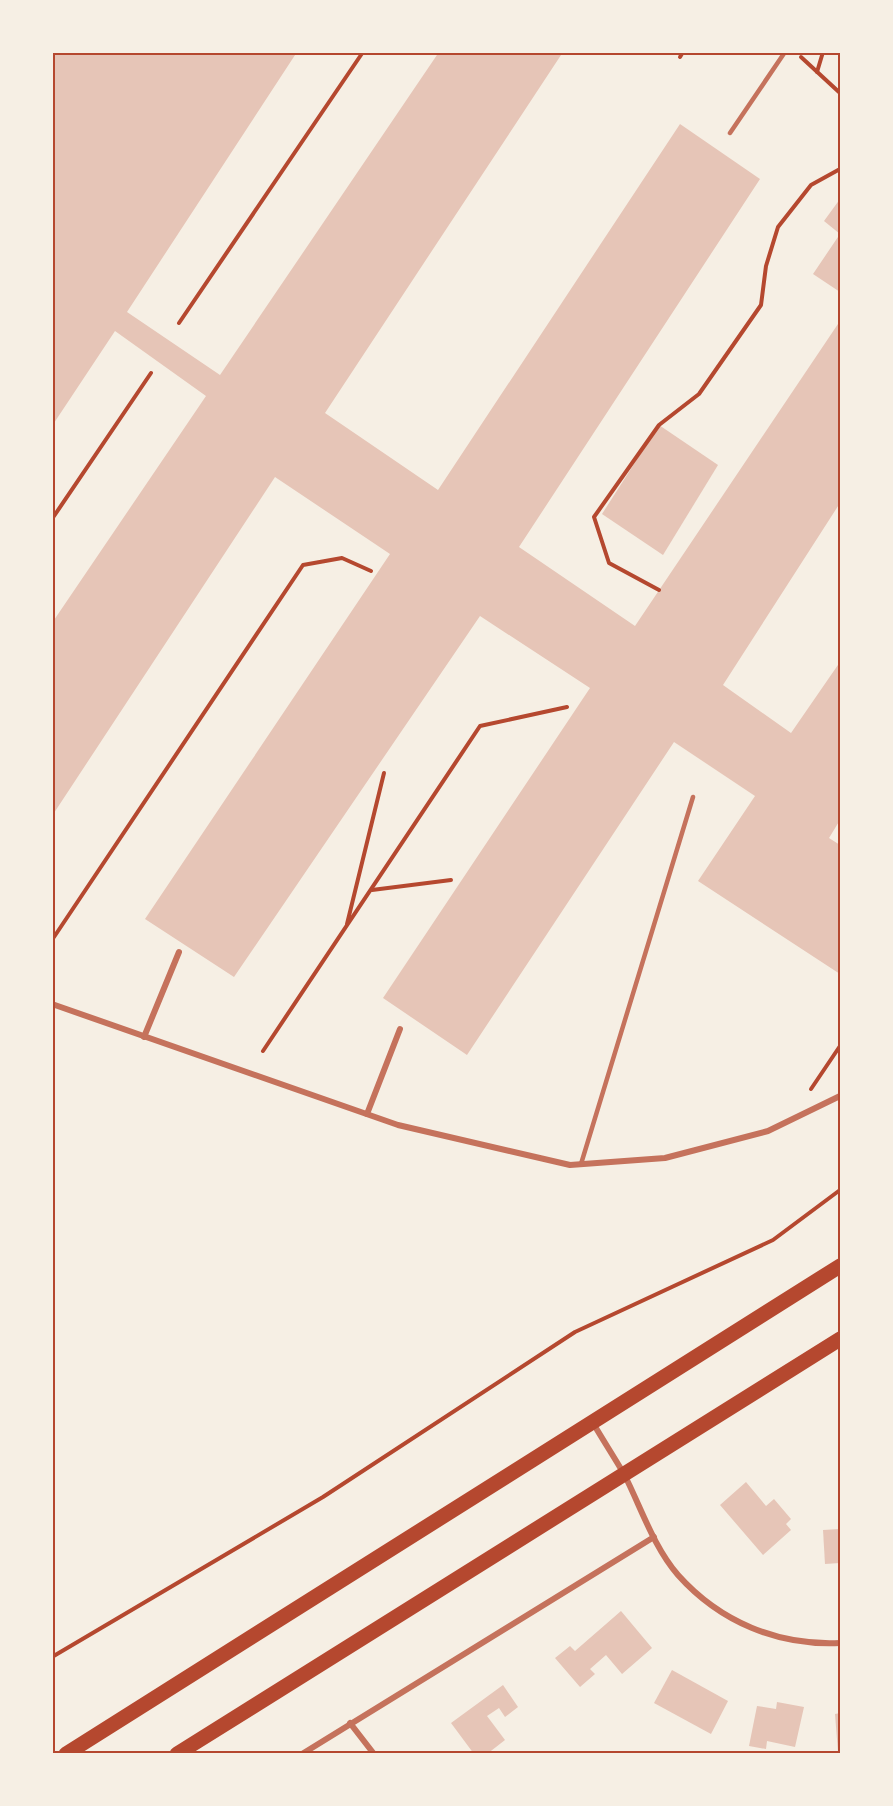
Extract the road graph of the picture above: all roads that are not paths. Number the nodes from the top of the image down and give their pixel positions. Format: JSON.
{"nodes":[{"id":1,"x":785,"y":52,"type":"edge"},
{"id":2,"x":730,"y":133,"type":"dead end"},
{"id":3,"x":693,"y":797,"type":"dead end"},
{"id":4,"x":179,"y":952,"type":"dead end"},
{"id":5,"x":52,"y":1004,"type":"edge"},
{"id":6,"x":400,"y":1029,"type":"dead end"},
{"id":7,"x":144,"y":1037,"type":"junction"},
{"id":8,"x":840,"y":1096,"type":"edge"},
{"id":9,"x":367,"y":1114,"type":"junction"},
{"id":10,"x":581,"y":1164,"type":"junction"},
{"id":11,"x":840,"y":1266,"type":"edge"},
{"id":12,"x":840,"y":1339,"type":"edge"},
{"id":13,"x":592,"y":1423,"type":"junction"},
{"id":14,"x":623,"y":1474,"type":"junction"},
{"id":15,"x":654,"y":1537,"type":"junction"},
{"id":16,"x":840,"y":1643,"type":"edge"},
{"id":17,"x":350,"y":1723,"type":"junction"},
{"id":18,"x":66,"y":1753,"type":"edge"},
{"id":19,"x":177,"y":1754,"type":"edge"},
{"id":20,"x":302,"y":1754,"type":"edge"},
{"id":21,"x":374,"y":1754,"type":"edge"}],
"edges":[{"from":1,"to":2,"type":"lane"},
{"from":3,"to":10,"type":"lane"},
{"from":4,"to":7,"type":"street"},
{"from":5,"to":7,"type":"street"},
{"from":6,"to":9,"type":"street"},
{"from":7,"to":9,"type":"street"},
{"from":8,"to":10,"type":"street"},
{"from":9,"to":10,"type":"street"},
{"from":11,"to":13,"type":"main road"},
{"from":12,"to":14,"type":"main road"},
{"from":13,"to":14,"type":"street"},
{"from":13,"to":18,"type":"main road"},
{"from":14,"to":15,"type":"street"},
{"from":14,"to":19,"type":"main road"},
{"from":15,"to":16,"type":"street"},
{"from":15,"to":17,"type":"street"},
{"from":17,"to":20,"type":"street"},
{"from":17,"to":21,"type":"street"}]}
